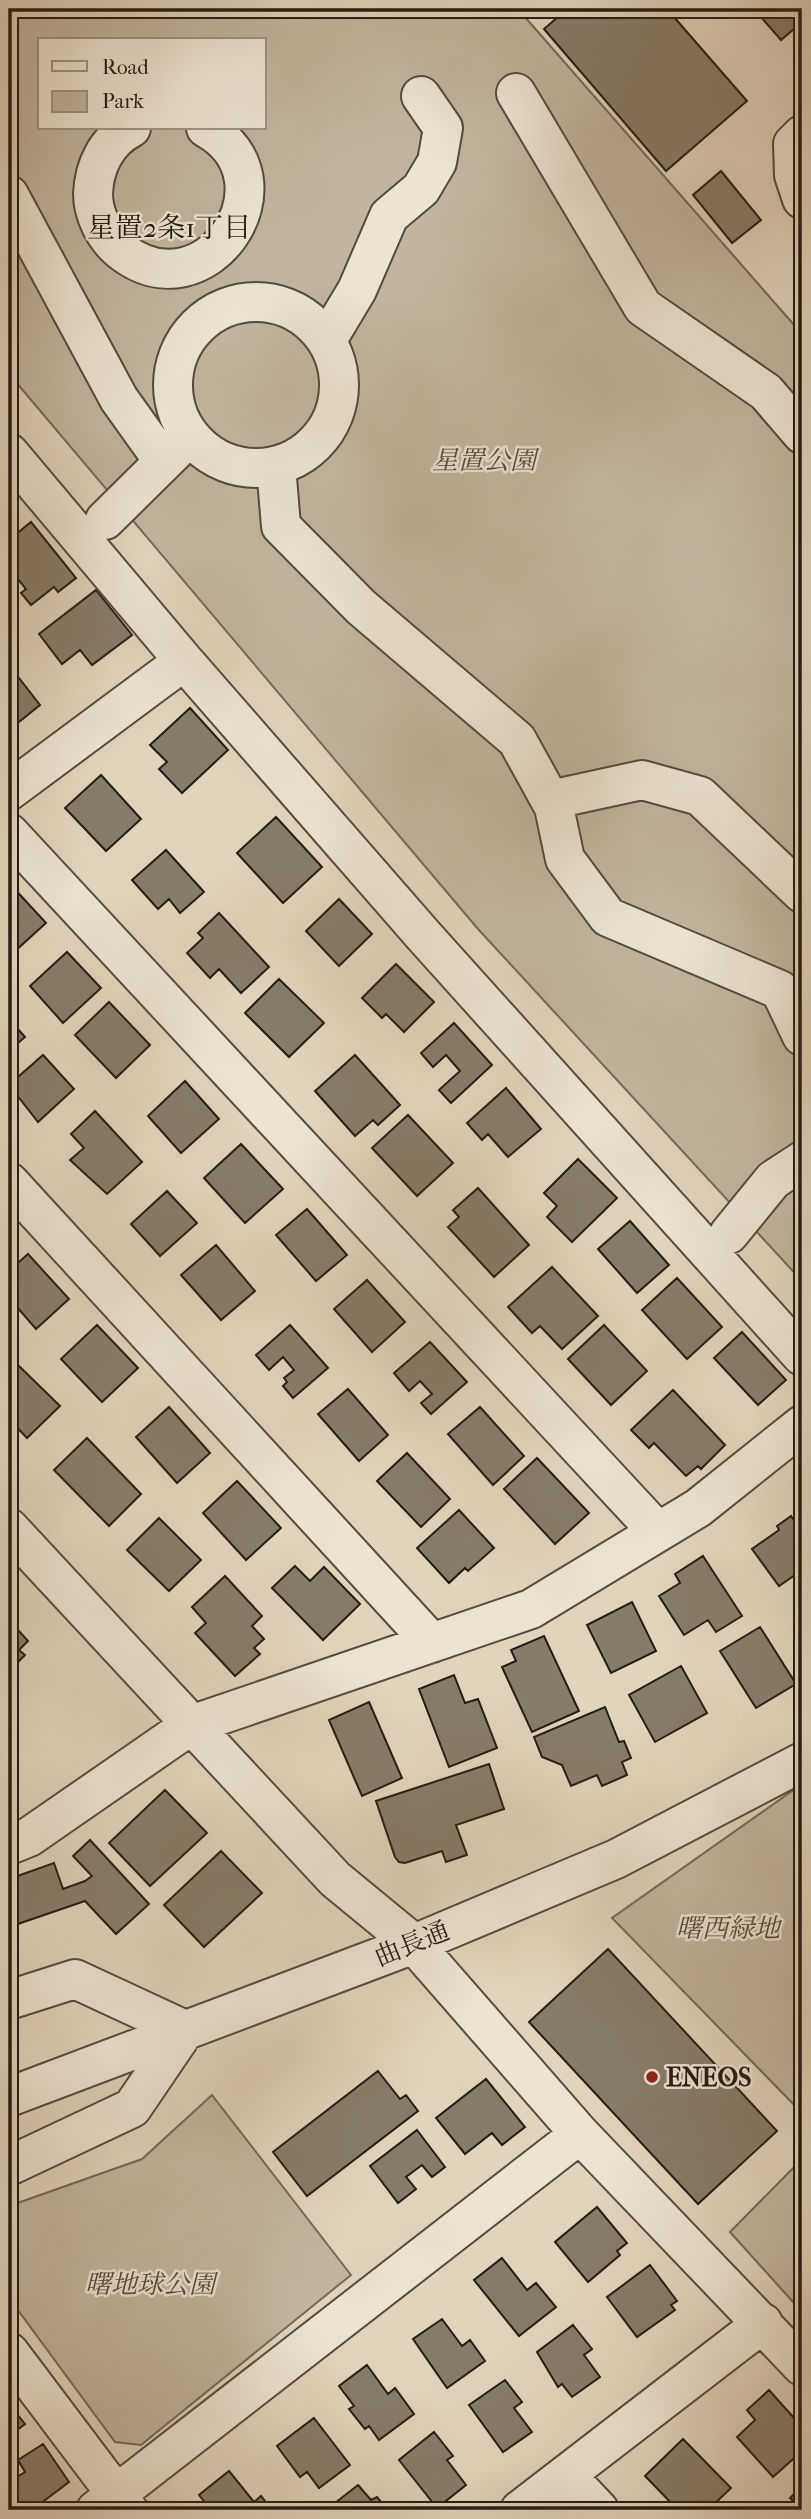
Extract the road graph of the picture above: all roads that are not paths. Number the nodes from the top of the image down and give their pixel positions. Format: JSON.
{"nodes":[{"id":1,"x":516,"y":93,"type":"dead end"},
{"id":2,"x":421,"y":96,"type":"dead end"},
{"id":3,"x":129,"y":130,"type":"edge"},
{"id":4,"x":210,"y":130,"type":"edge"},
{"id":5,"x":802,"y":135,"type":"edge"},
{"id":6,"x":9,"y":195,"type":"edge"},
{"id":7,"x":802,"y":199,"type":"edge"},
{"id":8,"x":204,"y":260,"type":"junction"},
{"id":9,"x":228,"y":307,"type":"junction"},
{"id":10,"x":327,"y":340,"type":"junction"},
{"id":11,"x":802,"y":434,"type":"edge"},
{"id":12,"x":177,"y":449,"type":"junction"},
{"id":13,"x":10,"y":458,"type":"edge"},
{"id":14,"x":275,"y":466,"type":"junction"},
{"id":15,"x":105,"y":520,"type":"dead end"},
{"id":16,"x":184,"y":661,"type":"junction"},
{"id":17,"x":9,"y":791,"type":"edge"},
{"id":18,"x":550,"y":800,"type":"junction"},
{"id":19,"x":9,"y":833,"type":"edge"},
{"id":20,"x":802,"y":893,"type":"edge"},
{"id":21,"x":802,"y":1036,"type":"edge"},
{"id":22,"x":802,"y":1161,"type":"edge"},
{"id":23,"x":9,"y":1182,"type":"edge"},
{"id":24,"x":729,"y":1234,"type":"dead end"},
{"id":25,"x":802,"y":1356,"type":"edge"},
{"id":26,"x":802,"y":1425,"type":"edge"},
{"id":27,"x":9,"y":1528,"type":"edge"},
{"id":28,"x":657,"y":1531,"type":"junction"},
{"id":29,"x":432,"y":1643,"type":"junction"},
{"id":30,"x":191,"y":1725,"type":"junction"},
{"id":31,"x":802,"y":1762,"type":"edge"},
{"id":32,"x":9,"y":1845,"type":"edge"},
{"id":33,"x":414,"y":1944,"type":"junction"},
{"id":34,"x":9,"y":2000,"type":"edge"},
{"id":35,"x":185,"y":2030,"type":"junction"},
{"id":36,"x":9,"y":2096,"type":"edge"},
{"id":37,"x":580,"y":2134,"type":"junction"},
{"id":38,"x":9,"y":2166,"type":"edge"},
{"id":39,"x":763,"y":2323,"type":"junction"},
{"id":40,"x":9,"y":2351,"type":"edge"},
{"id":41,"x":802,"y":2366,"type":"edge"},
{"id":42,"x":566,"y":2475,"type":"junction"},
{"id":43,"x":113,"y":2505,"type":"edge"},
{"id":44,"x":520,"y":2510,"type":"edge"},
{"id":45,"x":599,"y":2510,"type":"edge"}],
"edges":[{"from":1,"to":11,"type":"street"},
{"from":2,"to":10,"type":"street"},
{"from":3,"to":8,"type":"street"},
{"from":4,"to":8,"type":"street"},
{"from":5,"to":7,"type":"street"},
{"from":6,"to":12,"type":"street"},
{"from":8,"to":9,"type":"street"},
{"from":9,"to":10,"type":"street"},
{"from":9,"to":12,"type":"street"},
{"from":10,"to":14,"type":"street"},
{"from":12,"to":14,"type":"street"},
{"from":12,"to":15,"type":"street"},
{"from":13,"to":16,"type":"street"},
{"from":14,"to":18,"type":"street"},
{"from":16,"to":17,"type":"street"},
{"from":16,"to":25,"type":"street"},
{"from":18,"to":20,"type":"street"},
{"from":18,"to":21,"type":"street"},
{"from":19,"to":28,"type":"street"},
{"from":22,"to":24,"type":"street"},
{"from":23,"to":29,"type":"street"},
{"from":26,"to":28,"type":"street"},
{"from":27,"to":30,"type":"street"},
{"from":28,"to":29,"type":"street"},
{"from":29,"to":30,"type":"street"},
{"from":30,"to":32,"type":"street"},
{"from":30,"to":33,"type":"street"},
{"from":31,"to":33,"type":"street","name":"曲長通"},
{"from":33,"to":35,"type":"street","name":"曲長通"},
{"from":33,"to":37,"type":"street"},
{"from":34,"to":35,"type":"street"},
{"from":35,"to":36,"type":"street","name":"曲長通"},
{"from":35,"to":38,"type":"street"},
{"from":37,"to":39,"type":"street"},
{"from":37,"to":43,"type":"street"},
{"from":39,"to":41,"type":"street"},
{"from":39,"to":42,"type":"street"},
{"from":40,"to":43,"type":"street"},
{"from":42,"to":44,"type":"street"},
{"from":42,"to":45,"type":"street"}]}
